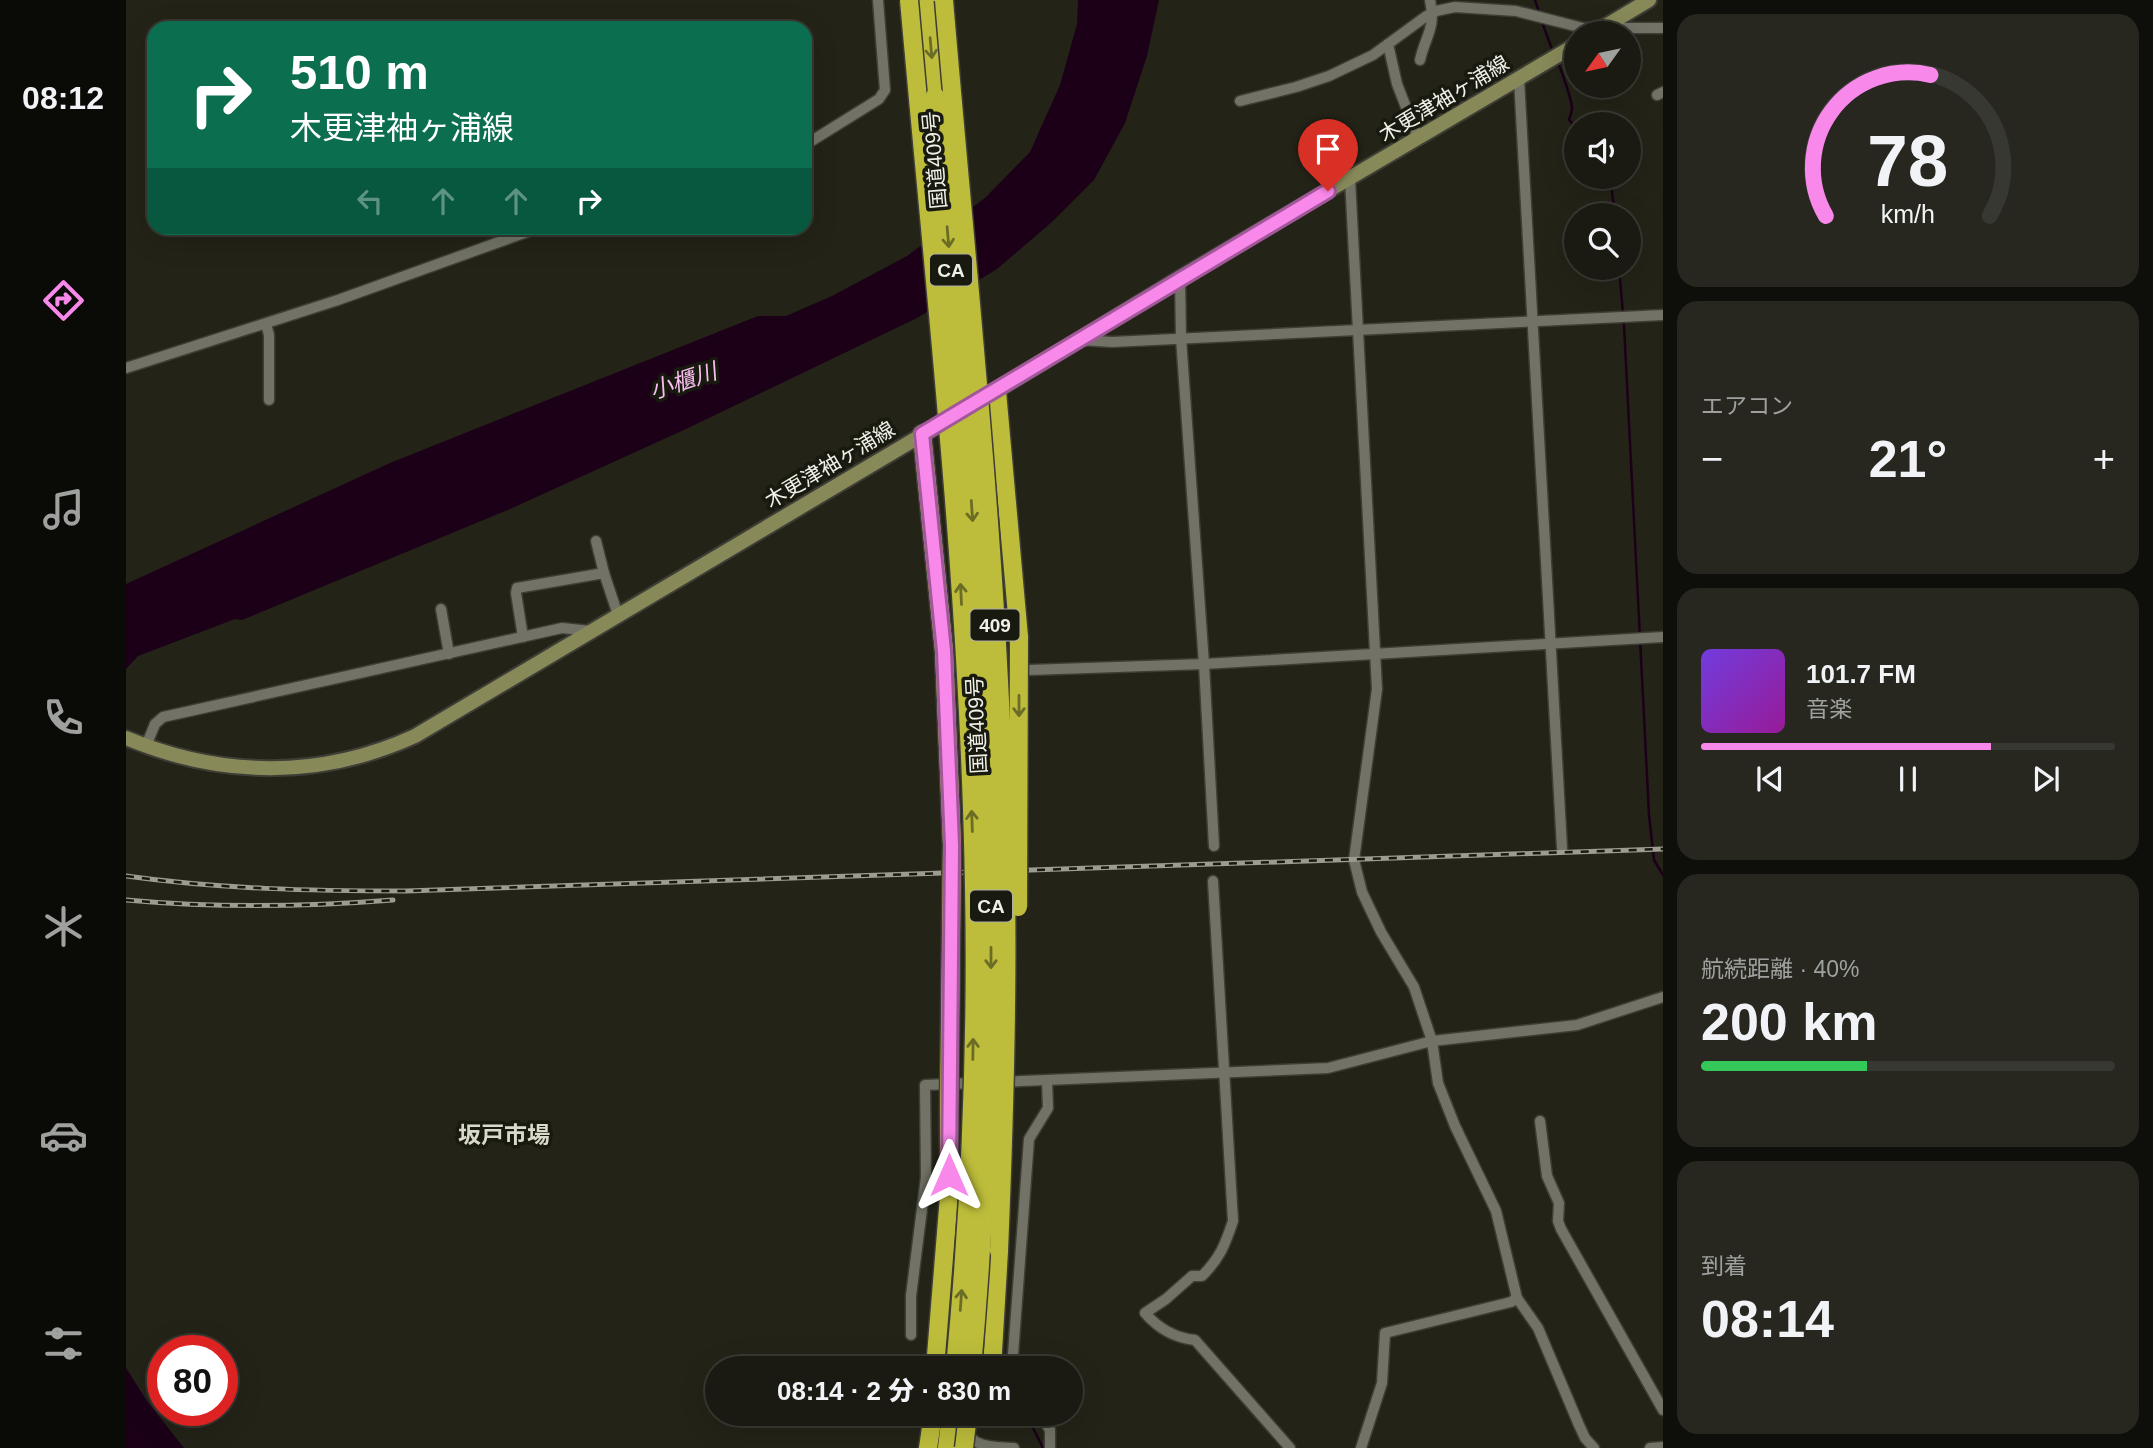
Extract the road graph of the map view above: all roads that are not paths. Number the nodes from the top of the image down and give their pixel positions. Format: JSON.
{"nodes":[{"id":1,"x":878,"y":0,"type":"edge"},
{"id":2,"x":909,"y":0,"type":"edge"},
{"id":3,"x":926,"y":0,"type":"edge"},
{"id":4,"x":944,"y":0,"type":"edge"},
{"id":5,"x":1430,"y":0,"type":"edge"},
{"id":6,"x":1650,"y":0,"type":"edge"},
{"id":7,"x":1625,"y":7,"type":"edge"},
{"id":8,"x":1432,"y":13,"type":"junction"},
{"id":9,"x":1609,"y":21,"type":"edge"},
{"id":10,"x":1564,"y":23,"type":"edge"},
{"id":11,"x":1663,"y":28,"type":"edge"},
{"id":12,"x":1642,"y":29,"type":"edge"},
{"id":13,"x":1388,"y":44,"type":"junction"},
{"id":14,"x":1564,"y":52,"type":"edge"},
{"id":15,"x":1419,"y":60,"type":"dead end"},
{"id":16,"x":1519,"y":79,"type":"junction"},
{"id":17,"x":1240,"y":100,"type":"dead end"},
{"id":18,"x":1419,"y":138,"type":"junction"},
{"id":19,"x":812,"y":141,"type":"edge"},
{"id":20,"x":1350,"y":179,"type":"junction"},
{"id":21,"x":518,"y":235,"type":"edge"},
{"id":22,"x":1180,"y":278,"type":"junction"},
{"id":23,"x":1663,"y":315,"type":"edge"},
{"id":24,"x":1533,"y":322,"type":"junction"},
{"id":25,"x":265,"y":324,"type":"junction"},
{"id":26,"x":1358,"y":330,"type":"junction"},
{"id":27,"x":1181,"y":338,"type":"junction"},
{"id":28,"x":1080,"y":340,"type":"junction"},
{"id":29,"x":126,"y":368,"type":"edge"},
{"id":30,"x":997,"y":391,"type":"junction"},
{"id":31,"x":269,"y":400,"type":"dead end"},
{"id":32,"x":922,"y":434,"type":"junction"},
{"id":33,"x":596,"y":541,"type":"dead end"},
{"id":34,"x":604,"y":573,"type":"junction"},
{"id":35,"x":441,"y":609,"type":"dead end"},
{"id":36,"x":618,"y":615,"type":"junction"},
{"id":37,"x":591,"y":631,"type":"junction"},
{"id":38,"x":523,"y":637,"type":"junction"},
{"id":39,"x":1663,"y":637,"type":"edge"},
{"id":40,"x":1551,"y":643,"type":"junction"},
{"id":41,"x":449,"y":653,"type":"junction"},
{"id":42,"x":1376,"y":653,"type":"junction"},
{"id":43,"x":1204,"y":664,"type":"junction"},
{"id":44,"x":1028,"y":670,"type":"dead end"},
{"id":45,"x":126,"y":738,"type":"edge"},
{"id":46,"x":146,"y":746,"type":"junction"},
{"id":47,"x":1214,"y":846,"type":"dead end"},
{"id":48,"x":1562,"y":848,"type":"dead end"},
{"id":49,"x":1213,"y":881,"type":"dead end"},
{"id":50,"x":1663,"y":997,"type":"edge"},
{"id":51,"x":1432,"y":1041,"type":"junction"},
{"id":52,"x":1224,"y":1073,"type":"junction"},
{"id":53,"x":1047,"y":1081,"type":"junction"},
{"id":54,"x":1005,"y":1113,"type":"junction"},
{"id":55,"x":1540,"y":1121,"type":"dead end"},
{"id":56,"x":1517,"y":1298,"type":"junction"},
{"id":57,"x":994,"y":1323,"type":"junction"},
{"id":58,"x":911,"y":1335,"type":"dead end"},
{"id":59,"x":936,"y":1356,"type":"edge"},
{"id":60,"x":956,"y":1356,"type":"edge"},
{"id":61,"x":974,"y":1356,"type":"edge"},
{"id":62,"x":985,"y":1356,"type":"edge"},
{"id":63,"x":993,"y":1356,"type":"edge"},
{"id":64,"x":1013,"y":1356,"type":"edge"},
{"id":65,"x":1663,"y":1410,"type":"edge"},
{"id":66,"x":930,"y":1426,"type":"edge"},
{"id":67,"x":950,"y":1426,"type":"edge"},
{"id":68,"x":1048,"y":1426,"type":"edge"},
{"id":69,"x":966,"y":1431,"type":"edge"},
{"id":70,"x":1663,"y":1447,"type":"edge"},
{"id":71,"x":928,"y":1448,"type":"edge"},
{"id":72,"x":947,"y":1448,"type":"edge"},
{"id":73,"x":955,"y":1448,"type":"edge"},
{"id":74,"x":1014,"y":1448,"type":"edge"},
{"id":75,"x":1050,"y":1448,"type":"edge"},
{"id":76,"x":1290,"y":1448,"type":"edge"},
{"id":77,"x":1361,"y":1448,"type":"edge"},
{"id":78,"x":1594,"y":1448,"type":"edge"},
{"id":79,"x":1650,"y":1448,"type":"edge"}],
"edges":[{"from":1,"to":19,"type":"street"},
{"from":60,"to":2,"type":"highway","number":"CA","one_way":true,"bridge":true},
{"from":3,"to":61,"type":"highway","number":"CA","one_way":true,"bridge":true},
{"from":4,"to":54,"type":"highway","name":"国道409号","number":"409","bridge":true},
{"from":5,"to":8,"type":"street"},
{"from":6,"to":7,"type":"main road"},
{"from":7,"to":9,"type":"main road"},
{"from":8,"to":10,"type":"street"},
{"from":8,"to":13,"type":"street"},
{"from":8,"to":15,"type":"street"},
{"from":11,"to":12,"type":"street"},
{"from":13,"to":17,"type":"street"},
{"from":13,"to":18,"type":"street"},
{"from":14,"to":16,"type":"main road","name":"木更津袖ヶ浦線"},
{"from":16,"to":18,"type":"main road","name":"木更津袖ヶ浦線"},
{"from":16,"to":24,"type":"street"},
{"from":18,"to":20,"type":"main road","name":"木更津袖ヶ浦線"},
{"from":20,"to":22,"type":"main road","name":"木更津袖ヶ浦線"},
{"from":20,"to":26,"type":"street"},
{"from":21,"to":25,"type":"street"},
{"from":22,"to":27,"type":"street"},
{"from":22,"to":28,"type":"main road","name":"木更津袖ヶ浦線"},
{"from":23,"to":24,"type":"street"},
{"from":24,"to":26,"type":"street"},
{"from":24,"to":40,"type":"street"},
{"from":25,"to":29,"type":"street"},
{"from":25,"to":31,"type":"street"},
{"from":26,"to":27,"type":"street"},
{"from":26,"to":42,"type":"street"},
{"from":27,"to":28,"type":"street"},
{"from":27,"to":43,"type":"street"},
{"from":28,"to":30,"type":"main road","name":"木更津袖ヶ浦線"},
{"from":30,"to":32,"type":"main road","name":"木更津袖ヶ浦線"},
{"from":30,"to":54,"type":"highway","one_way":true,"bridge":true},
{"from":32,"to":36,"type":"main road","name":"木更津袖ヶ浦線"},
{"from":32,"to":59,"type":"highway","bridge":true},
{"from":33,"to":34,"type":"street"},
{"from":34,"to":36,"type":"street"},
{"from":34,"to":38,"type":"street"},
{"from":35,"to":41,"type":"street"},
{"from":36,"to":37,"type":"main road","name":"木更津袖ヶ浦線"},
{"from":37,"to":38,"type":"street"},
{"from":37,"to":46,"type":"main road","name":"木更津袖ヶ浦線"},
{"from":38,"to":41,"type":"street"},
{"from":39,"to":40,"type":"street"},
{"from":40,"to":42,"type":"street"},
{"from":40,"to":48,"type":"street"},
{"from":41,"to":46,"type":"street"},
{"from":42,"to":43,"type":"street"},
{"from":42,"to":51,"type":"street"},
{"from":43,"to":44,"type":"street"},
{"from":43,"to":47,"type":"street"},
{"from":45,"to":46,"type":"main road","name":"木更津袖ヶ浦線"},
{"from":49,"to":52,"type":"street"},
{"from":50,"to":51,"type":"street"},
{"from":51,"to":52,"type":"street"},
{"from":51,"to":56,"type":"street"},
{"from":52,"to":53,"type":"street"},
{"from":52,"to":76,"type":"street"},
{"from":53,"to":58,"type":"street"},
{"from":53,"to":64,"type":"street"},
{"from":54,"to":57,"type":"highway","name":"国道409号","number":"409","bridge":true},
{"from":55,"to":65,"type":"street"},
{"from":56,"to":77,"type":"street"},
{"from":56,"to":78,"type":"street"},
{"from":57,"to":62,"type":"highway","name":"国道409号","number":"409"},
{"from":57,"to":63,"type":"highway","name":"国道409号","number":"409"},
{"from":66,"to":71,"type":"highway"},
{"from":67,"to":72,"type":"highway"},
{"from":68,"to":75,"type":"street"},
{"from":69,"to":73,"type":"highway"},
{"from":69,"to":74,"type":"street"},
{"from":70,"to":79,"type":"street"}]}
